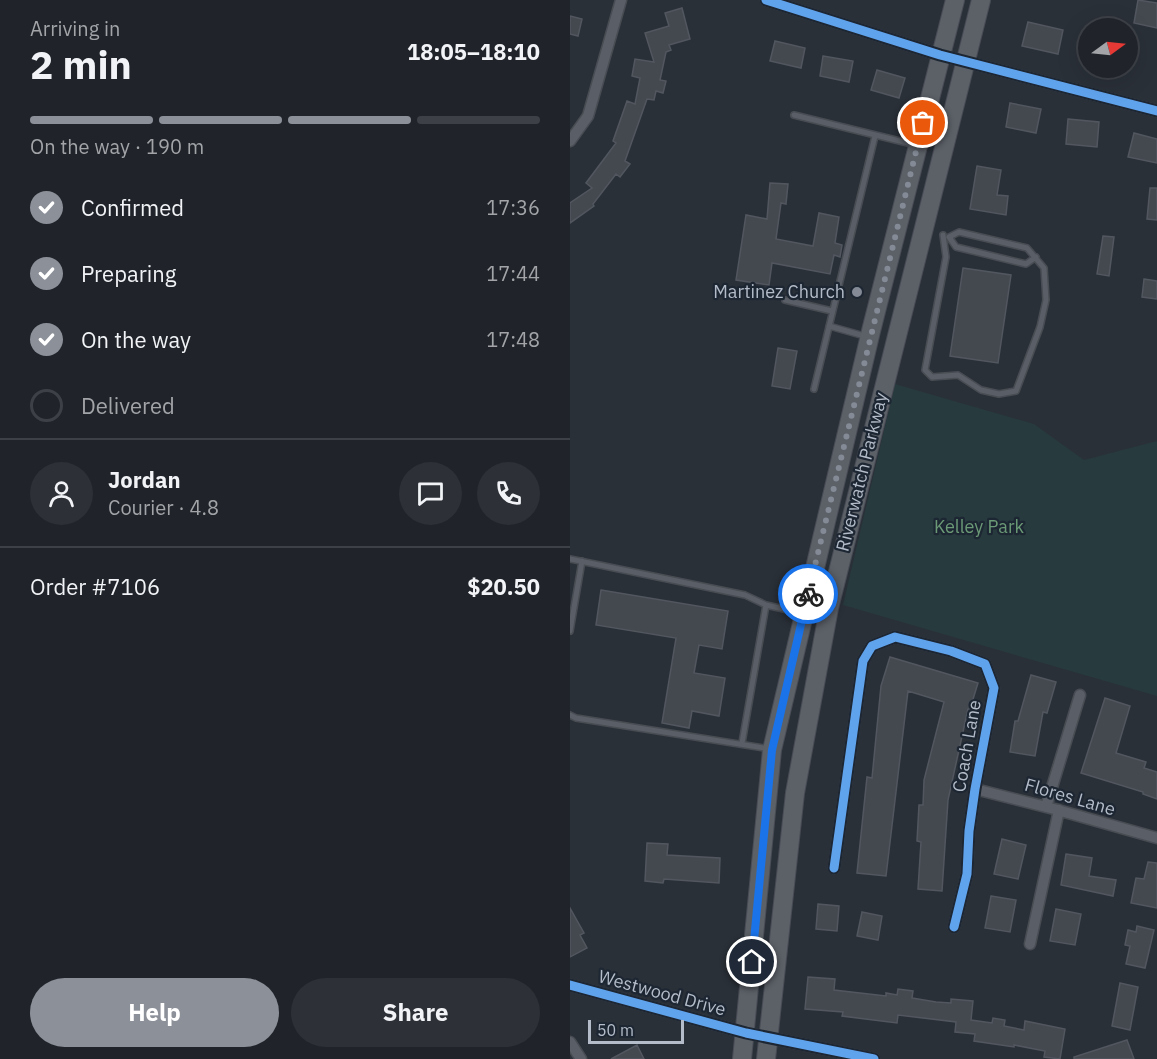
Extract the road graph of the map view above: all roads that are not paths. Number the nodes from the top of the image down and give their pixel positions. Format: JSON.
{"nodes":[{"id":1,"x":621,"y":0,"type":"edge"},
{"id":2,"x":765,"y":0,"type":"edge"},
{"id":3,"x":955,"y":0,"type":"edge"},
{"id":4,"x":981,"y":0,"type":"edge"},
{"id":5,"x":940,"y":55,"type":"junction"},
{"id":6,"x":965,"y":61,"type":"junction"},
{"id":7,"x":1157,"y":111,"type":"edge"},
{"id":8,"x":794,"y":115,"type":"dead end"},
{"id":9,"x":875,"y":136,"type":"junction"},
{"id":10,"x":570,"y":141,"type":"edge"},
{"id":11,"x":917,"y":145,"type":"junction"},
{"id":12,"x":936,"y":234,"type":"junction"},
{"id":13,"x":1036,"y":257,"type":"junction"},
{"id":14,"x":785,"y":300,"type":"dead end"},
{"id":15,"x":832,"y":311,"type":"junction"},
{"id":16,"x":829,"y":326,"type":"junction"},
{"id":17,"x":869,"y":338,"type":"junction"},
{"id":18,"x":814,"y":389,"type":"dead end"},
{"id":19,"x":570,"y":559,"type":"edge"},
{"id":20,"x":582,"y":561,"type":"junction"},
{"id":21,"x":766,"y":605,"type":"junction"},
{"id":22,"x":803,"y":614,"type":"junction"},
{"id":23,"x":570,"y":631,"type":"edge"},
{"id":24,"x":1080,"y":695,"type":"dead end"},
{"id":25,"x":570,"y":715,"type":"edge"},
{"id":26,"x":742,"y":743,"type":"junction"},
{"id":27,"x":772,"y":750,"type":"junction"},
{"id":28,"x":975,"y":789,"type":"junction"},
{"id":29,"x":1046,"y":807,"type":"junction"},
{"id":30,"x":1059,"y":810,"type":"junction"},
{"id":31,"x":1157,"y":838,"type":"edge"},
{"id":32,"x":834,"y":868,"type":"dead end"},
{"id":33,"x":954,"y":927,"type":"dead end"},
{"id":34,"x":1030,"y":944,"type":"dead end"},
{"id":35,"x":570,"y":985,"type":"edge"},
{"id":36,"x":746,"y":1033,"type":"junction"},
{"id":37,"x":768,"y":1038,"type":"junction"},
{"id":38,"x":570,"y":1042,"type":"edge"},
{"id":39,"x":581,"y":1059,"type":"edge"},
{"id":40,"x":742,"y":1059,"type":"edge"},
{"id":41,"x":766,"y":1059,"type":"edge"},
{"id":42,"x":874,"y":1059,"type":"edge"}],
"edges":[{"from":1,"to":10,"type":"street"},
{"from":2,"to":5,"type":"street"},
{"from":3,"to":5,"type":"main road","name":"Riverwatch Parkway"},
{"from":4,"to":6,"type":"main road","name":"Riverwatch Parkway"},
{"from":5,"to":6,"type":"street"},
{"from":5,"to":11,"type":"main road","name":"Riverwatch Parkway"},
{"from":6,"to":7,"type":"street"},
{"from":6,"to":12,"type":"main road","name":"Riverwatch Parkway"},
{"from":8,"to":9,"type":"lane"},
{"from":9,"to":11,"type":"lane"},
{"from":9,"to":15,"type":"lane"},
{"from":11,"to":17,"type":"main road","name":"Riverwatch Parkway"},
{"from":12,"to":13,"type":"lane"},
{"from":12,"to":13,"type":"lane"},
{"from":12,"to":13,"type":"lane"},
{"from":12,"to":37,"type":"main road","name":"Riverwatch Parkway"},
{"from":14,"to":15,"type":"lane"},
{"from":15,"to":16,"type":"lane"},
{"from":16,"to":17,"type":"lane"},
{"from":16,"to":18,"type":"lane"},
{"from":17,"to":22,"type":"main road","name":"Riverwatch Parkway"},
{"from":19,"to":20,"type":"lane"},
{"from":20,"to":21,"type":"lane"},
{"from":20,"to":23,"type":"lane"},
{"from":21,"to":22,"type":"lane"},
{"from":21,"to":26,"type":"lane"},
{"from":22,"to":27,"type":"main road","name":"Riverwatch Parkway"},
{"from":24,"to":29,"type":"street"},
{"from":25,"to":26,"type":"lane"},
{"from":26,"to":27,"type":"lane"},
{"from":27,"to":36,"type":"main road","name":"Riverwatch Parkway"},
{"from":28,"to":29,"type":"street","name":"Flores Lane"},
{"from":28,"to":32,"type":"street","name":"Coach Lane"},
{"from":28,"to":33,"type":"street","name":"Coach Lane"},
{"from":29,"to":30,"type":"street","name":"Flores Lane"},
{"from":30,"to":31,"type":"street","name":"Flores Lane"},
{"from":30,"to":34,"type":"street"},
{"from":35,"to":36,"type":"street","name":"Westwood Drive"},
{"from":36,"to":37,"type":"street","name":"Westwood Drive"},
{"from":36,"to":40,"type":"main road","name":"Riverwatch Parkway"},
{"from":37,"to":41,"type":"main road","name":"Riverwatch Parkway"},
{"from":37,"to":42,"type":"street","name":"Westwood Drive"},
{"from":38,"to":39,"type":"street"}]}
